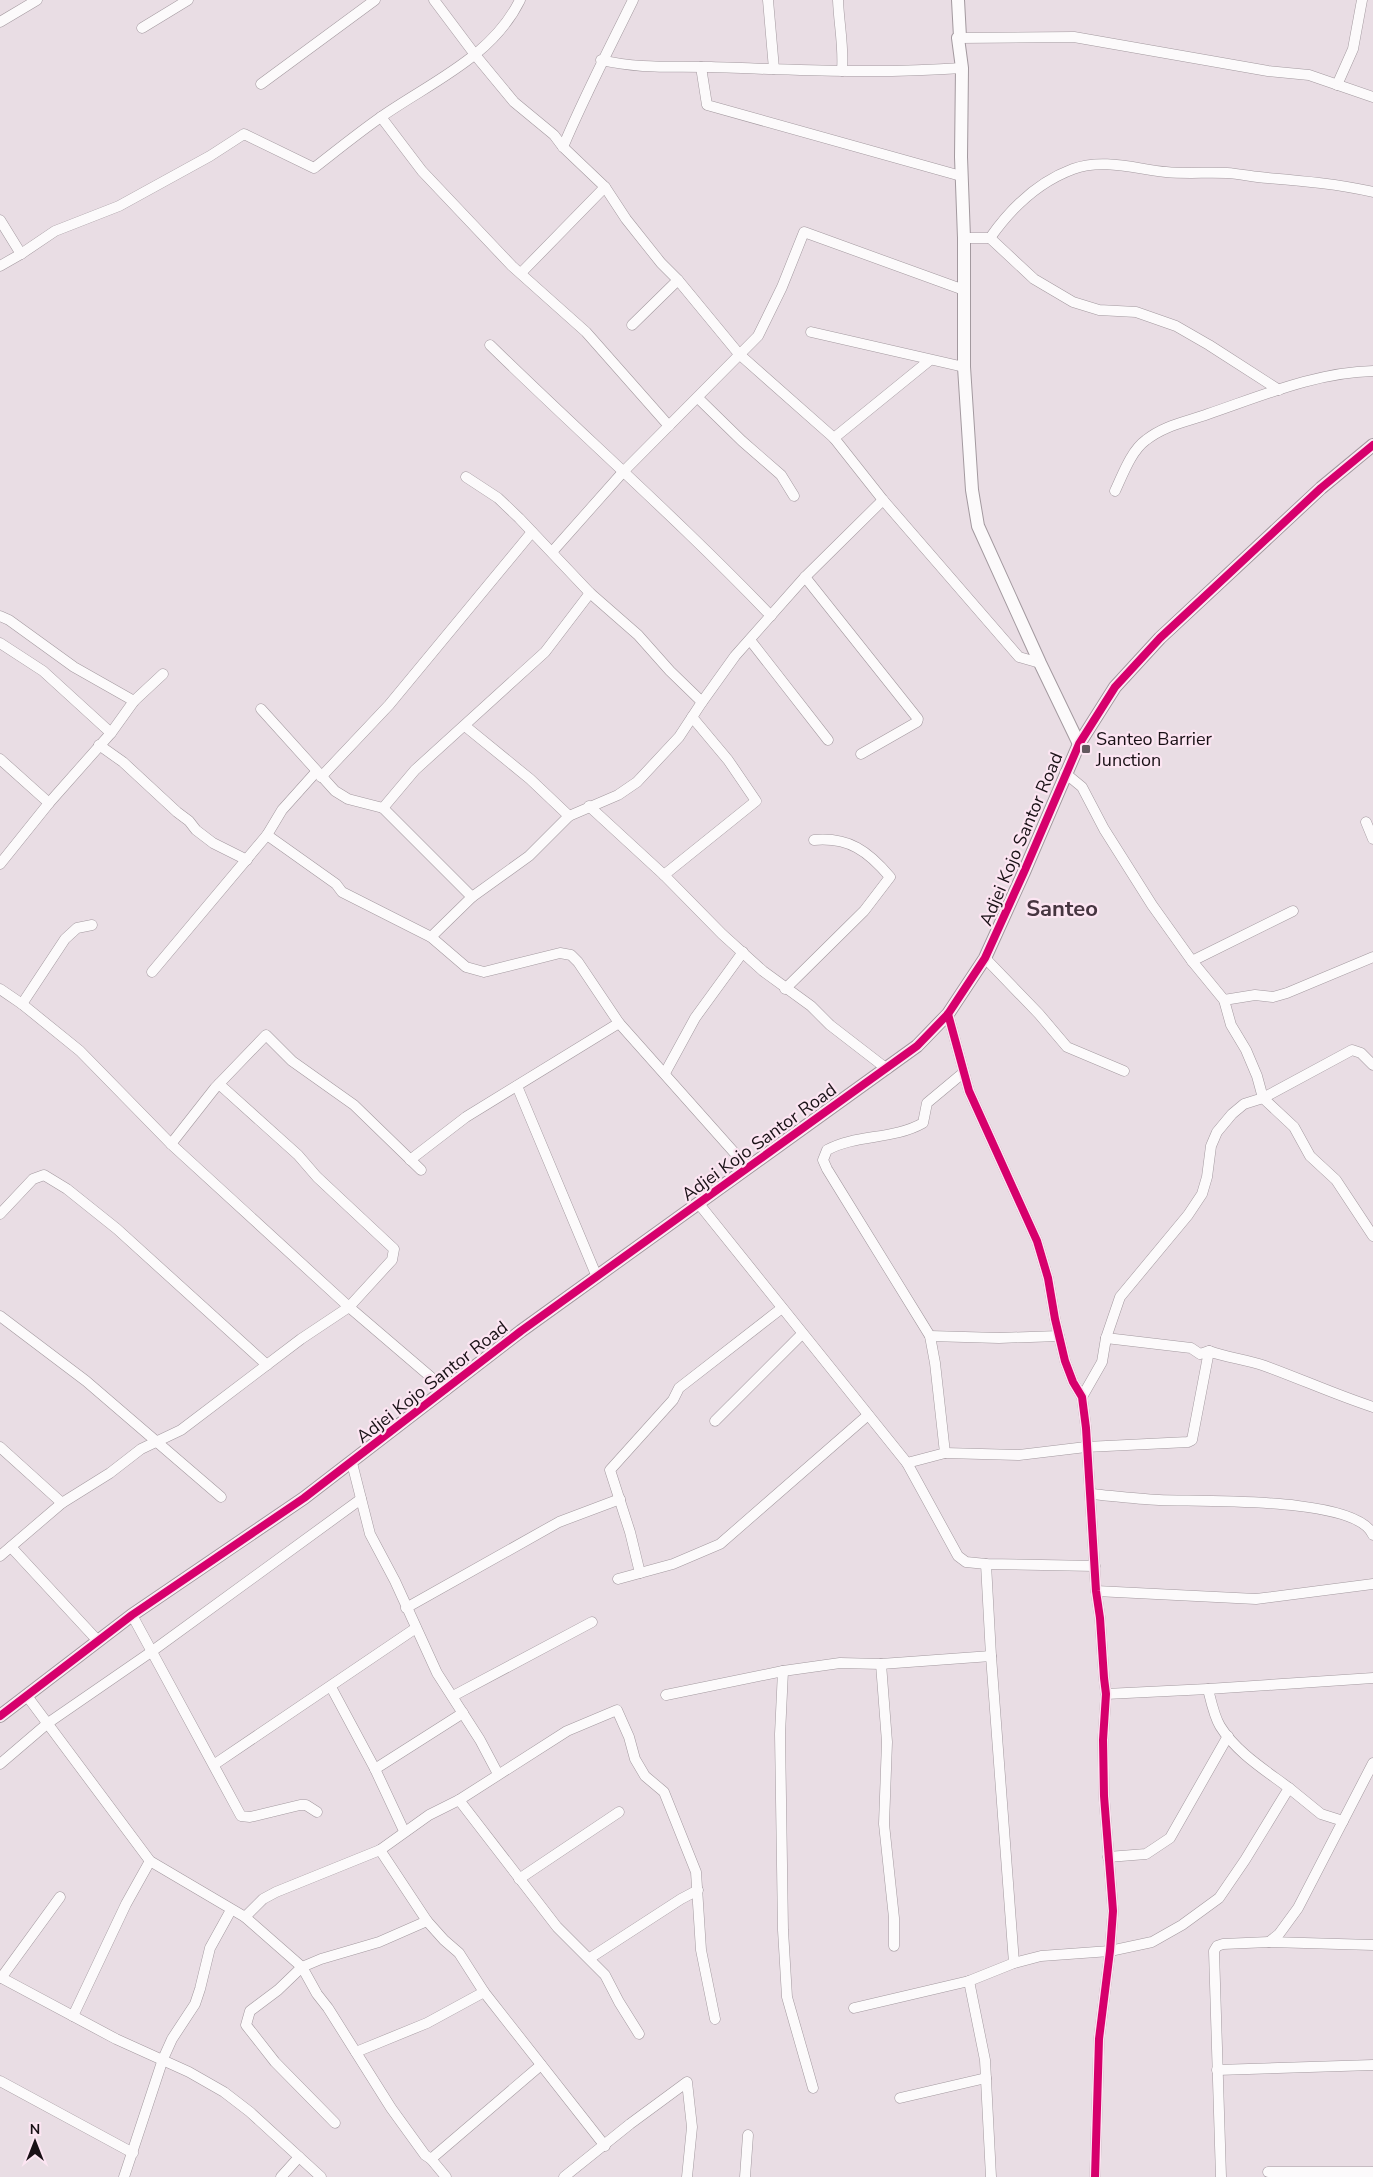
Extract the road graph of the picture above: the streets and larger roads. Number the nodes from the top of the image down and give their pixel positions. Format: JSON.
{"nodes":[{"id":1,"x":37,"y":0,"type":"edge"},
{"id":2,"x":188,"y":0,"type":"edge"},
{"id":3,"x":375,"y":0,"type":"edge"},
{"id":4,"x":434,"y":0,"type":"edge"},
{"id":5,"x":520,"y":0,"type":"edge"},
{"id":6,"x":633,"y":0,"type":"edge"},
{"id":7,"x":768,"y":0,"type":"edge"},
{"id":8,"x":838,"y":0,"type":"edge"},
{"id":9,"x":958,"y":0,"type":"edge"},
{"id":10,"x":1362,"y":0,"type":"edge"},
{"id":11,"x":0,"y":22,"type":"edge"},
{"id":12,"x":142,"y":28,"type":"dead end"},
{"id":13,"x":958,"y":38,"type":"junction"},
{"id":14,"x":476,"y":56,"type":"junction"},
{"id":15,"x":601,"y":60,"type":"junction"},
{"id":16,"x":701,"y":67,"type":"junction"},
{"id":17,"x":962,"y":68,"type":"junction"},
{"id":18,"x":774,"y":69,"type":"junction"},
{"id":19,"x":842,"y":71,"type":"junction"},
{"id":20,"x":261,"y":84,"type":"dead end"},
{"id":21,"x":1337,"y":85,"type":"junction"},
{"id":22,"x":1373,"y":97,"type":"edge"},
{"id":23,"x":381,"y":117,"type":"junction"},
{"id":24,"x":562,"y":147,"type":"junction"},
{"id":25,"x":961,"y":176,"type":"junction"},
{"id":26,"x":604,"y":187,"type":"junction"},
{"id":27,"x":1373,"y":192,"type":"edge"},
{"id":28,"x":0,"y":220,"type":"edge"},
{"id":29,"x":964,"y":238,"type":"junction"},
{"id":30,"x":990,"y":238,"type":"junction"},
{"id":31,"x":21,"y":254,"type":"junction"},
{"id":32,"x":0,"y":266,"type":"edge"},
{"id":33,"x":521,"y":272,"type":"junction"},
{"id":34,"x":678,"y":280,"type":"junction"},
{"id":35,"x":964,"y":290,"type":"junction"},
{"id":36,"x":632,"y":325,"type":"dead end"},
{"id":37,"x":812,"y":332,"type":"dead end"},
{"id":38,"x":490,"y":345,"type":"dead end"},
{"id":39,"x":739,"y":354,"type":"junction"},
{"id":40,"x":930,"y":360,"type":"junction"},
{"id":41,"x":964,"y":367,"type":"junction"},
{"id":42,"x":1373,"y":371,"type":"edge"},
{"id":43,"x":1279,"y":390,"type":"junction"},
{"id":44,"x":698,"y":398,"type":"junction"},
{"id":45,"x":669,"y":426,"type":"junction"},
{"id":46,"x":834,"y":438,"type":"junction"},
{"id":47,"x":1373,"y":445,"type":"edge"},
{"id":48,"x":623,"y":472,"type":"junction"},
{"id":49,"x":466,"y":477,"type":"dead end"},
{"id":50,"x":1115,"y":492,"type":"dead end"},
{"id":51,"x":794,"y":496,"type":"dead end"},
{"id":52,"x":883,"y":500,"type":"junction"},
{"id":53,"x":532,"y":532,"type":"junction"},
{"id":54,"x":552,"y":552,"type":"junction"},
{"id":55,"x":805,"y":577,"type":"junction"},
{"id":56,"x":590,"y":593,"type":"junction"},
{"id":57,"x":0,"y":616,"type":"edge"},
{"id":58,"x":771,"y":616,"type":"junction"},
{"id":59,"x":750,"y":640,"type":"junction"},
{"id":60,"x":0,"y":642,"type":"edge"},
{"id":61,"x":1040,"y":663,"type":"junction"},
{"id":62,"x":163,"y":674,"type":"dead end"},
{"id":63,"x":134,"y":701,"type":"junction"},
{"id":64,"x":702,"y":702,"type":"junction"},
{"id":65,"x":261,"y":709,"type":"dead end"},
{"id":66,"x":692,"y":717,"type":"junction"},
{"id":67,"x":465,"y":726,"type":"junction"},
{"id":68,"x":110,"y":733,"type":"junction"},
{"id":69,"x":828,"y":740,"type":"dead end"},
{"id":70,"x":1079,"y":744,"type":"junction"},
{"id":71,"x":98,"y":745,"type":"junction"},
{"id":72,"x":861,"y":754,"type":"dead end"},
{"id":73,"x":0,"y":759,"type":"edge"},
{"id":74,"x":1065,"y":773,"type":"junction"},
{"id":75,"x":318,"y":774,"type":"junction"},
{"id":76,"x":49,"y":804,"type":"junction"},
{"id":77,"x":590,"y":806,"type":"junction"},
{"id":78,"x":383,"y":808,"type":"junction"},
{"id":79,"x":569,"y":816,"type":"junction"},
{"id":80,"x":1366,"y":822,"type":"dead end"},
{"id":81,"x":268,"y":835,"type":"junction"},
{"id":82,"x":1373,"y":839,"type":"edge"},
{"id":83,"x":814,"y":840,"type":"dead end"},
{"id":84,"x":247,"y":860,"type":"junction"},
{"id":85,"x":0,"y":864,"type":"edge"},
{"id":86,"x":664,"y":875,"type":"junction"},
{"id":87,"x":472,"y":897,"type":"junction"},
{"id":88,"x":1293,"y":912,"type":"dead end"},
{"id":89,"x":92,"y":925,"type":"dead end"},
{"id":90,"x":431,"y":937,"type":"junction"},
{"id":91,"x":743,"y":952,"type":"junction"},
{"id":92,"x":985,"y":958,"type":"junction"},
{"id":93,"x":1373,"y":958,"type":"edge"},
{"id":94,"x":1192,"y":961,"type":"junction"},
{"id":95,"x":152,"y":972,"type":"dead end"},
{"id":96,"x":786,"y":988,"type":"junction"},
{"id":97,"x":0,"y":989,"type":"edge"},
{"id":98,"x":1224,"y":1000,"type":"junction"},
{"id":99,"x":22,"y":1004,"type":"junction"},
{"id":100,"x":948,"y":1014,"type":"junction"},
{"id":101,"x":619,"y":1023,"type":"junction"},
{"id":102,"x":1373,"y":1065,"type":"edge"},
{"id":103,"x":887,"y":1069,"type":"junction"},
{"id":104,"x":1124,"y":1071,"type":"dead end"},
{"id":105,"x":963,"y":1072,"type":"junction"},
{"id":106,"x":665,"y":1073,"type":"junction"},
{"id":107,"x":219,"y":1084,"type":"junction"},
{"id":108,"x":517,"y":1086,"type":"junction"},
{"id":109,"x":1263,"y":1098,"type":"junction"},
{"id":110,"x":171,"y":1144,"type":"junction"},
{"id":111,"x":410,"y":1160,"type":"junction"},
{"id":112,"x":748,"y":1168,"type":"junction"},
{"id":113,"x":422,"y":1170,"type":"dead end"},
{"id":114,"x":699,"y":1204,"type":"junction"},
{"id":115,"x":0,"y":1214,"type":"edge"},
{"id":116,"x":1373,"y":1236,"type":"edge"},
{"id":117,"x":597,"y":1277,"type":"junction"},
{"id":118,"x":349,"y":1308,"type":"junction"},
{"id":119,"x":782,"y":1308,"type":"junction"},
{"id":120,"x":0,"y":1316,"type":"edge"},
{"id":121,"x":802,"y":1334,"type":"junction"},
{"id":122,"x":930,"y":1336,"type":"junction"},
{"id":123,"x":1059,"y":1336,"type":"junction"},
{"id":124,"x":1106,"y":1338,"type":"junction"},
{"id":125,"x":1209,"y":1351,"type":"junction"},
{"id":126,"x":267,"y":1365,"type":"junction"},
{"id":127,"x":446,"y":1390,"type":"junction"},
{"id":128,"x":1082,"y":1398,"type":"junction"},
{"id":129,"x":1373,"y":1407,"type":"edge"},
{"id":130,"x":868,"y":1415,"type":"junction"},
{"id":131,"x":715,"y":1421,"type":"dead end"},
{"id":132,"x":157,"y":1441,"type":"junction"},
{"id":133,"x":0,"y":1447,"type":"edge"},
{"id":134,"x":1086,"y":1447,"type":"junction"},
{"id":135,"x":945,"y":1453,"type":"junction"},
{"id":136,"x":352,"y":1462,"type":"junction"},
{"id":137,"x":906,"y":1463,"type":"junction"},
{"id":138,"x":1090,"y":1494,"type":"junction"},
{"id":139,"x":222,"y":1497,"type":"dead end"},
{"id":140,"x":361,"y":1499,"type":"junction"},
{"id":141,"x":620,"y":1499,"type":"junction"},
{"id":142,"x":62,"y":1503,"type":"junction"},
{"id":143,"x":1373,"y":1535,"type":"edge"},
{"id":144,"x":11,"y":1547,"type":"junction"},
{"id":145,"x":0,"y":1556,"type":"edge"},
{"id":146,"x":986,"y":1564,"type":"junction"},
{"id":147,"x":1095,"y":1566,"type":"junction"},
{"id":148,"x":640,"y":1573,"type":"junction"},
{"id":149,"x":618,"y":1579,"type":"dead end"},
{"id":150,"x":1373,"y":1584,"type":"edge"},
{"id":151,"x":1096,"y":1592,"type":"junction"},
{"id":152,"x":406,"y":1608,"type":"junction"},
{"id":153,"x":132,"y":1615,"type":"junction"},
{"id":154,"x":592,"y":1622,"type":"dead end"},
{"id":155,"x":416,"y":1628,"type":"junction"},
{"id":156,"x":98,"y":1641,"type":"junction"},
{"id":157,"x":151,"y":1652,"type":"junction"},
{"id":158,"x":991,"y":1656,"type":"junction"},
{"id":159,"x":881,"y":1664,"type":"junction"},
{"id":160,"x":783,"y":1671,"type":"junction"},
{"id":161,"x":1373,"y":1678,"type":"edge"},
{"id":162,"x":332,"y":1686,"type":"junction"},
{"id":163,"x":1208,"y":1689,"type":"junction"},
{"id":164,"x":1106,"y":1694,"type":"junction"},
{"id":165,"x":666,"y":1695,"type":"dead end"},
{"id":166,"x":27,"y":1696,"type":"junction"},
{"id":167,"x":454,"y":1696,"type":"junction"},
{"id":168,"x":463,"y":1713,"type":"junction"},
{"id":169,"x":0,"y":1716,"type":"edge"},
{"id":170,"x":48,"y":1723,"type":"junction"},
{"id":171,"x":1228,"y":1736,"type":"junction"},
{"id":172,"x":1373,"y":1763,"type":"edge"},
{"id":173,"x":0,"y":1764,"type":"edge"},
{"id":174,"x":214,"y":1764,"type":"junction"},
{"id":175,"x":375,"y":1769,"type":"junction"},
{"id":176,"x":498,"y":1774,"type":"junction"},
{"id":177,"x":1289,"y":1788,"type":"junction"},
{"id":178,"x":459,"y":1800,"type":"junction"},
{"id":179,"x":317,"y":1812,"type":"dead end"},
{"id":180,"x":619,"y":1812,"type":"dead end"},
{"id":181,"x":1343,"y":1821,"type":"junction"},
{"id":182,"x":404,"y":1832,"type":"junction"},
{"id":183,"x":380,"y":1850,"type":"junction"},
{"id":184,"x":1108,"y":1857,"type":"junction"},
{"id":185,"x":150,"y":1860,"type":"junction"},
{"id":186,"x":519,"y":1879,"type":"junction"},
{"id":187,"x":698,"y":1890,"type":"junction"},
{"id":188,"x":60,"y":1897,"type":"dead end"},
{"id":189,"x":231,"y":1910,"type":"junction"},
{"id":190,"x":245,"y":1916,"type":"junction"},
{"id":191,"x":427,"y":1921,"type":"junction"},
{"id":192,"x":1269,"y":1942,"type":"junction"},
{"id":193,"x":1373,"y":1944,"type":"edge"},
{"id":194,"x":894,"y":1946,"type":"dead end"},
{"id":195,"x":1110,"y":1951,"type":"junction"},
{"id":196,"x":590,"y":1958,"type":"junction"},
{"id":197,"x":1014,"y":1963,"type":"junction"},
{"id":198,"x":302,"y":1966,"type":"junction"},
{"id":199,"x":0,"y":1978,"type":"edge"},
{"id":200,"x":970,"y":1981,"type":"junction"},
{"id":201,"x":484,"y":1992,"type":"junction"},
{"id":202,"x":854,"y":2008,"type":"dead end"},
{"id":203,"x":73,"y":2016,"type":"junction"},
{"id":204,"x":715,"y":2019,"type":"dead end"},
{"id":205,"x":639,"y":2034,"type":"dead end"},
{"id":206,"x":356,"y":2052,"type":"junction"},
{"id":207,"x":162,"y":2059,"type":"junction"},
{"id":208,"x":541,"y":2065,"type":"junction"},
{"id":209,"x":1373,"y":2065,"type":"edge"},
{"id":210,"x":1216,"y":2070,"type":"junction"},
{"id":211,"x":986,"y":2078,"type":"junction"},
{"id":212,"x":0,"y":2081,"type":"edge"},
{"id":213,"x":813,"y":2088,"type":"dead end"},
{"id":214,"x":900,"y":2098,"type":"dead end"},
{"id":215,"x":335,"y":2123,"type":"dead end"},
{"id":216,"x":748,"y":2135,"type":"dead end"},
{"id":217,"x":605,"y":2146,"type":"junction"},
{"id":218,"x":133,"y":2153,"type":"junction"},
{"id":219,"x":299,"y":2156,"type":"junction"},
{"id":220,"x":431,"y":2159,"type":"junction"},
{"id":221,"x":1268,"y":2172,"type":"dead end"},
{"id":222,"x":1373,"y":2172,"type":"edge"},
{"id":223,"x":124,"y":2177,"type":"edge"},
{"id":224,"x":281,"y":2177,"type":"edge"},
{"id":225,"x":321,"y":2177,"type":"edge"},
{"id":226,"x":446,"y":2177,"type":"edge"},
{"id":227,"x":564,"y":2177,"type":"edge"},
{"id":228,"x":687,"y":2177,"type":"edge"},
{"id":229,"x":745,"y":2177,"type":"edge"},
{"id":230,"x":991,"y":2177,"type":"edge"},
{"id":231,"x":1095,"y":2177,"type":"edge"},
{"id":232,"x":1221,"y":2177,"type":"edge"}],
"edges":[{"from":1,"to":11,"type":"street"},
{"from":2,"to":12,"type":"street"},
{"from":3,"to":20,"type":"street"},
{"from":4,"to":14,"type":"street"},
{"from":5,"to":14,"type":"street"},
{"from":6,"to":15,"type":"street"},
{"from":7,"to":18,"type":"street"},
{"from":8,"to":19,"type":"street"},
{"from":9,"to":13,"type":"street"},
{"from":10,"to":21,"type":"street"},
{"from":13,"to":17,"type":"street"},
{"from":13,"to":21,"type":"street"},
{"from":14,"to":23,"type":"street"},
{"from":14,"to":24,"type":"street"},
{"from":15,"to":16,"type":"street"},
{"from":15,"to":24,"type":"street"},
{"from":16,"to":18,"type":"street"},
{"from":16,"to":25,"type":"street"},
{"from":17,"to":19,"type":"street"},
{"from":17,"to":25,"type":"street"},
{"from":18,"to":19,"type":"street"},
{"from":21,"to":22,"type":"street"},
{"from":23,"to":31,"type":"street"},
{"from":23,"to":33,"type":"street"},
{"from":24,"to":26,"type":"street"},
{"from":25,"to":29,"type":"street"},
{"from":26,"to":33,"type":"street"},
{"from":26,"to":34,"type":"street"},
{"from":27,"to":30,"type":"street"},
{"from":28,"to":31,"type":"street"},
{"from":29,"to":30,"type":"street"},
{"from":29,"to":35,"type":"street"},
{"from":30,"to":43,"type":"street"},
{"from":31,"to":32,"type":"street"},
{"from":33,"to":45,"type":"street"},
{"from":34,"to":36,"type":"street"},
{"from":34,"to":39,"type":"street"},
{"from":35,"to":39,"type":"street"},
{"from":35,"to":41,"type":"street"},
{"from":37,"to":40,"type":"street"},
{"from":38,"to":48,"type":"street"},
{"from":39,"to":44,"type":"street"},
{"from":39,"to":46,"type":"street"},
{"from":40,"to":41,"type":"street"},
{"from":40,"to":46,"type":"street"},
{"from":41,"to":61,"type":"street"},
{"from":42,"to":43,"type":"street"},
{"from":43,"to":50,"type":"street"},
{"from":44,"to":45,"type":"street"},
{"from":44,"to":51,"type":"street"},
{"from":45,"to":48,"type":"street"},
{"from":46,"to":52,"type":"street"},
{"from":47,"to":70,"type":"street","name":"Adjei Kojo Santor Road"},
{"from":48,"to":54,"type":"street"},
{"from":48,"to":58,"type":"street"},
{"from":49,"to":53,"type":"street"},
{"from":52,"to":55,"type":"street"},
{"from":52,"to":61,"type":"street"},
{"from":53,"to":54,"type":"street"},
{"from":53,"to":75,"type":"street"},
{"from":54,"to":56,"type":"street"},
{"from":55,"to":58,"type":"street"},
{"from":55,"to":72,"type":"street"},
{"from":56,"to":64,"type":"street"},
{"from":56,"to":67,"type":"street"},
{"from":57,"to":63,"type":"street"},
{"from":58,"to":59,"type":"street"},
{"from":59,"to":64,"type":"street"},
{"from":59,"to":69,"type":"street"},
{"from":60,"to":68,"type":"street"},
{"from":61,"to":70,"type":"street"},
{"from":62,"to":63,"type":"street"},
{"from":63,"to":68,"type":"street"},
{"from":64,"to":66,"type":"street"},
{"from":65,"to":75,"type":"street"},
{"from":66,"to":77,"type":"street"},
{"from":66,"to":86,"type":"street"},
{"from":67,"to":78,"type":"street"},
{"from":67,"to":79,"type":"street"},
{"from":68,"to":71,"type":"street"},
{"from":70,"to":74,"type":"street","name":"Adjei Kojo Santor Road"},
{"from":71,"to":76,"type":"street"},
{"from":71,"to":84,"type":"street"},
{"from":73,"to":76,"type":"street"},
{"from":74,"to":92,"type":"street","name":"Adjei Kojo Santor Road"},
{"from":74,"to":94,"type":"street"},
{"from":75,"to":78,"type":"street"},
{"from":75,"to":81,"type":"street"},
{"from":76,"to":85,"type":"street"},
{"from":77,"to":79,"type":"street"},
{"from":77,"to":86,"type":"street"},
{"from":78,"to":87,"type":"street"},
{"from":79,"to":87,"type":"street"},
{"from":80,"to":82,"type":"street"},
{"from":81,"to":84,"type":"street"},
{"from":81,"to":90,"type":"street"},
{"from":83,"to":96,"type":"street"},
{"from":84,"to":95,"type":"street"},
{"from":86,"to":91,"type":"street"},
{"from":87,"to":90,"type":"street"},
{"from":88,"to":94,"type":"street"},
{"from":89,"to":99,"type":"street"},
{"from":90,"to":101,"type":"street"},
{"from":91,"to":96,"type":"street"},
{"from":91,"to":106,"type":"street"},
{"from":92,"to":100,"type":"street","name":"Adjei Kojo Santor Road"},
{"from":92,"to":104,"type":"street"},
{"from":93,"to":98,"type":"street"},
{"from":94,"to":98,"type":"street"},
{"from":96,"to":103,"type":"street"},
{"from":97,"to":99,"type":"street"},
{"from":98,"to":109,"type":"street"},
{"from":99,"to":110,"type":"street"},
{"from":100,"to":103,"type":"street","name":"Adjei Kojo Santor Road"},
{"from":100,"to":105,"type":"street"},
{"from":101,"to":106,"type":"street"},
{"from":101,"to":108,"type":"street"},
{"from":102,"to":109,"type":"street"},
{"from":103,"to":112,"type":"street","name":"Adjei Kojo Santor Road"},
{"from":105,"to":122,"type":"street"},
{"from":105,"to":123,"type":"street"},
{"from":106,"to":112,"type":"street"},
{"from":107,"to":110,"type":"street"},
{"from":107,"to":111,"type":"street"},
{"from":107,"to":118,"type":"street"},
{"from":108,"to":111,"type":"street"},
{"from":108,"to":117,"type":"street"},
{"from":109,"to":116,"type":"street"},
{"from":109,"to":124,"type":"street"},
{"from":110,"to":118,"type":"street"},
{"from":111,"to":113,"type":"street"},
{"from":112,"to":114,"type":"street","name":"Adjei Kojo Santor Road"},
{"from":114,"to":117,"type":"street","name":"Adjei Kojo Santor Road"},
{"from":114,"to":119,"type":"street"},
{"from":115,"to":126,"type":"street"},
{"from":117,"to":127,"type":"street","name":"Adjei Kojo Santor Road"},
{"from":118,"to":126,"type":"street"},
{"from":118,"to":127,"type":"street"},
{"from":119,"to":121,"type":"street"},
{"from":119,"to":141,"type":"street"},
{"from":120,"to":132,"type":"street"},
{"from":121,"to":130,"type":"street"},
{"from":121,"to":131,"type":"street"},
{"from":122,"to":123,"type":"street"},
{"from":122,"to":135,"type":"street"},
{"from":123,"to":128,"type":"street"},
{"from":124,"to":125,"type":"street"},
{"from":124,"to":128,"type":"street"},
{"from":125,"to":129,"type":"street"},
{"from":125,"to":134,"type":"street"},
{"from":126,"to":132,"type":"street"},
{"from":127,"to":136,"type":"street","name":"Adjei Kojo Santor Road"},
{"from":128,"to":134,"type":"street"},
{"from":130,"to":137,"type":"street"},
{"from":130,"to":148,"type":"street"},
{"from":132,"to":139,"type":"street"},
{"from":132,"to":142,"type":"street"},
{"from":133,"to":142,"type":"street"},
{"from":134,"to":135,"type":"street"},
{"from":134,"to":138,"type":"street"},
{"from":135,"to":137,"type":"street"},
{"from":136,"to":140,"type":"street"},
{"from":136,"to":153,"type":"street","name":"Adjei Kojo Santor Road"},
{"from":137,"to":146,"type":"street"},
{"from":138,"to":143,"type":"street"},
{"from":138,"to":147,"type":"street"},
{"from":140,"to":152,"type":"street"},
{"from":140,"to":157,"type":"street"},
{"from":141,"to":148,"type":"street"},
{"from":141,"to":152,"type":"street"},
{"from":142,"to":144,"type":"street"},
{"from":144,"to":145,"type":"street"},
{"from":144,"to":156,"type":"street"},
{"from":146,"to":147,"type":"street"},
{"from":146,"to":158,"type":"street"},
{"from":147,"to":151,"type":"street"},
{"from":148,"to":149,"type":"street"},
{"from":150,"to":151,"type":"street"},
{"from":151,"to":164,"type":"street"},
{"from":152,"to":155,"type":"street"},
{"from":153,"to":156,"type":"street","name":"Adjei Kojo Santor Road"},
{"from":153,"to":157,"type":"street"},
{"from":154,"to":167,"type":"street"},
{"from":155,"to":162,"type":"street"},
{"from":155,"to":167,"type":"street"},
{"from":156,"to":166,"type":"street","name":"Adjei Kojo Santor Road"},
{"from":157,"to":170,"type":"street"},
{"from":157,"to":174,"type":"street"},
{"from":158,"to":159,"type":"street"},
{"from":158,"to":197,"type":"street"},
{"from":159,"to":160,"type":"street"},
{"from":159,"to":194,"type":"street"},
{"from":160,"to":165,"type":"street"},
{"from":160,"to":213,"type":"street"},
{"from":161,"to":163,"type":"street"},
{"from":162,"to":174,"type":"street"},
{"from":162,"to":175,"type":"street"},
{"from":163,"to":164,"type":"street"},
{"from":163,"to":171,"type":"street"},
{"from":164,"to":184,"type":"street"},
{"from":166,"to":169,"type":"street","name":"Adjei Kojo Santor Road"},
{"from":166,"to":170,"type":"street"},
{"from":167,"to":168,"type":"street"},
{"from":168,"to":175,"type":"street"},
{"from":168,"to":176,"type":"street"},
{"from":170,"to":173,"type":"street"},
{"from":170,"to":185,"type":"street"},
{"from":171,"to":177,"type":"street"},
{"from":171,"to":184,"type":"street"},
{"from":172,"to":181,"type":"street"},
{"from":174,"to":179,"type":"street"},
{"from":175,"to":182,"type":"street"},
{"from":176,"to":178,"type":"street"},
{"from":176,"to":187,"type":"street"},
{"from":177,"to":181,"type":"street"},
{"from":177,"to":195,"type":"street"},
{"from":178,"to":182,"type":"street"},
{"from":178,"to":186,"type":"street"},
{"from":180,"to":186,"type":"street"},
{"from":181,"to":192,"type":"street"},
{"from":182,"to":183,"type":"street"},
{"from":183,"to":190,"type":"street"},
{"from":183,"to":191,"type":"street"},
{"from":184,"to":195,"type":"street"},
{"from":185,"to":189,"type":"street"},
{"from":185,"to":203,"type":"street"},
{"from":186,"to":196,"type":"street"},
{"from":187,"to":196,"type":"street"},
{"from":187,"to":204,"type":"street"},
{"from":188,"to":199,"type":"street"},
{"from":189,"to":190,"type":"street"},
{"from":189,"to":207,"type":"street"},
{"from":190,"to":198,"type":"street"},
{"from":191,"to":198,"type":"street"},
{"from":191,"to":201,"type":"street"},
{"from":192,"to":193,"type":"street"},
{"from":192,"to":210,"type":"street"},
{"from":195,"to":197,"type":"street"},
{"from":195,"to":231,"type":"street"},
{"from":196,"to":205,"type":"street"},
{"from":197,"to":200,"type":"street"},
{"from":198,"to":206,"type":"street"},
{"from":198,"to":215,"type":"street"},
{"from":199,"to":203,"type":"street"},
{"from":200,"to":202,"type":"street"},
{"from":200,"to":211,"type":"street"},
{"from":201,"to":206,"type":"street"},
{"from":201,"to":208,"type":"street"},
{"from":203,"to":207,"type":"street"},
{"from":206,"to":220,"type":"street"},
{"from":207,"to":218,"type":"street"},
{"from":207,"to":219,"type":"street"},
{"from":208,"to":217,"type":"street"},
{"from":208,"to":220,"type":"street"},
{"from":209,"to":210,"type":"street"},
{"from":210,"to":232,"type":"street"},
{"from":211,"to":214,"type":"street"},
{"from":211,"to":230,"type":"street"},
{"from":212,"to":218,"type":"street"},
{"from":216,"to":229,"type":"street"},
{"from":217,"to":227,"type":"street"},
{"from":217,"to":228,"type":"street"},
{"from":218,"to":223,"type":"street"},
{"from":219,"to":224,"type":"street"},
{"from":219,"to":225,"type":"street"},
{"from":220,"to":226,"type":"street"},
{"from":221,"to":222,"type":"street"}]}
